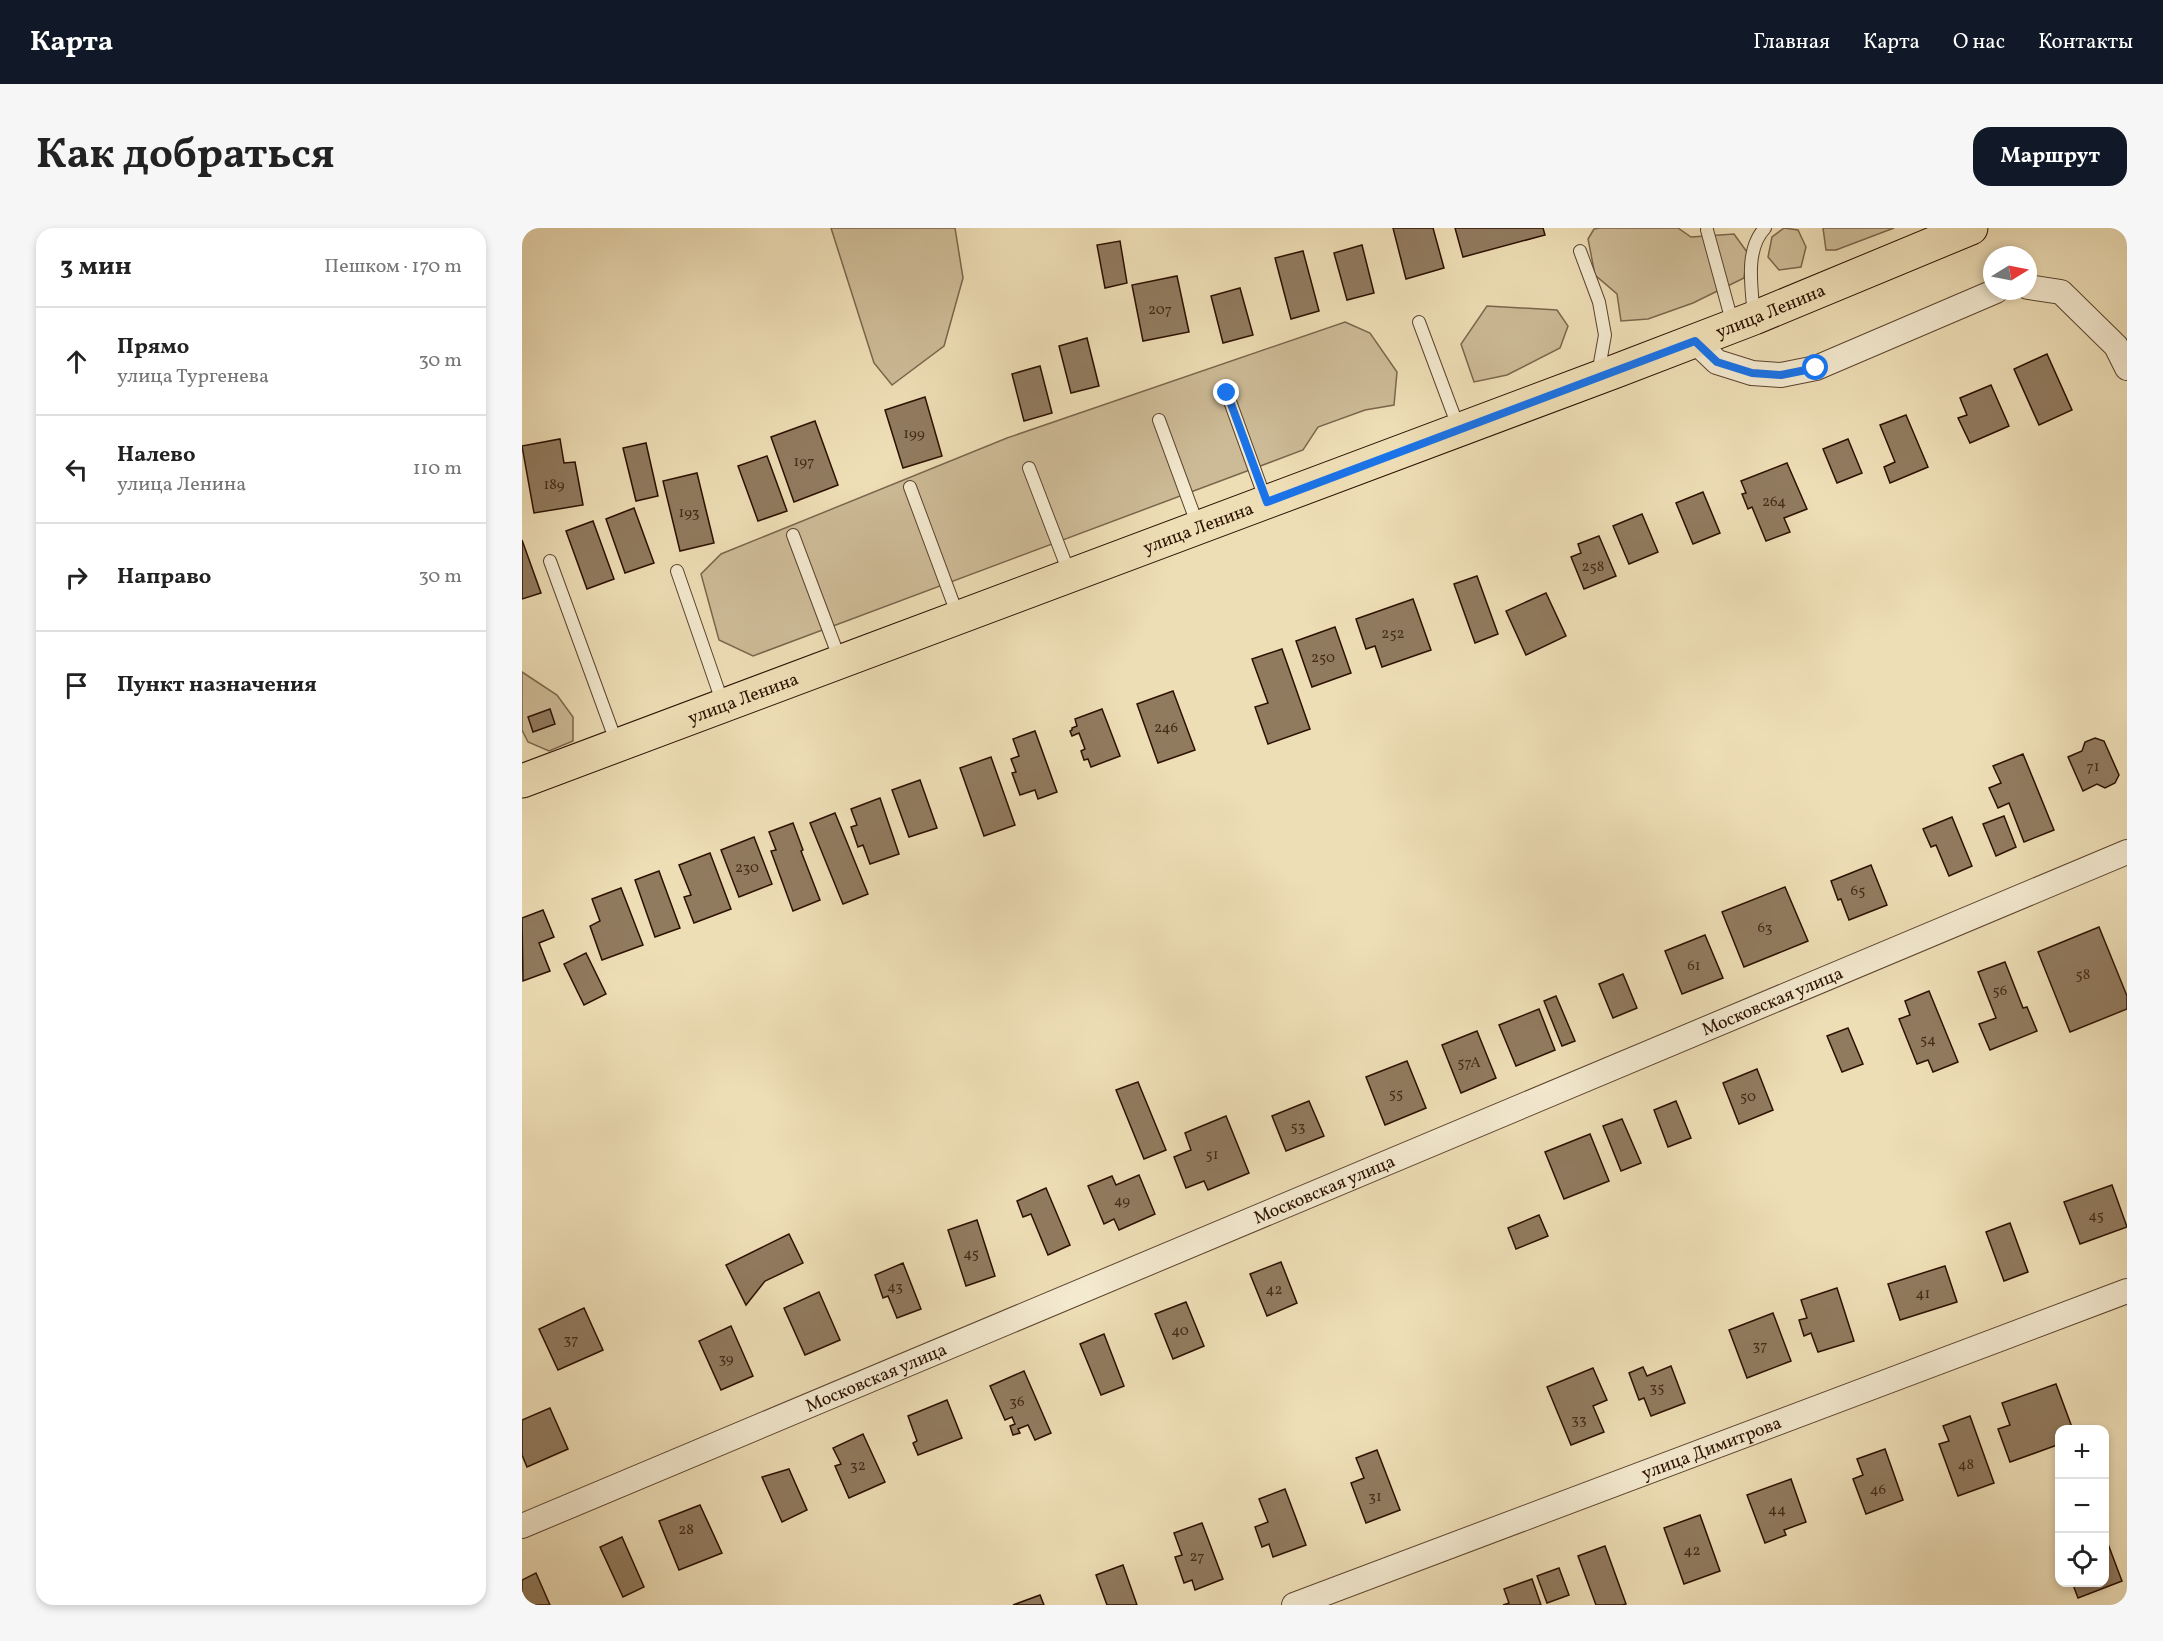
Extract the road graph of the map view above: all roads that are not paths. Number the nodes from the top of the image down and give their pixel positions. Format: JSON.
{"nodes":[{"id":1,"x":1765,"y":228,"type":"edge"},
{"id":2,"x":1971,"y":228,"type":"edge"},
{"id":3,"x":1707,"y":230,"type":"dead end"},
{"id":4,"x":1580,"y":251,"type":"dead end"},
{"id":5,"x":2037,"y":288,"type":"edge"},
{"id":6,"x":1983,"y":297,"type":"edge"},
{"id":7,"x":1419,"y":322,"type":"dead end"},
{"id":8,"x":1744,"y":322,"type":"junction"},
{"id":9,"x":1695,"y":341,"type":"junction"},
{"id":10,"x":2127,"y":368,"type":"edge"},
{"id":11,"x":1597,"y":378,"type":"junction"},
{"id":12,"x":1227,"y":393,"type":"dead end"},
{"id":13,"x":1159,"y":420,"type":"dead end"},
{"id":14,"x":1459,"y":430,"type":"junction"},
{"id":15,"x":1029,"y":468,"type":"dead end"},
{"id":16,"x":910,"y":487,"type":"dead end"},
{"id":17,"x":1267,"y":502,"type":"junction"},
{"id":18,"x":1199,"y":527,"type":"junction"},
{"id":19,"x":793,"y":536,"type":"dead end"},
{"id":20,"x":550,"y":561,"type":"dead end"},
{"id":21,"x":677,"y":571,"type":"dead end"},
{"id":22,"x":1070,"y":576,"type":"junction"},
{"id":23,"x":958,"y":618,"type":"junction"},
{"id":24,"x":840,"y":662,"type":"junction"},
{"id":25,"x":724,"y":705,"type":"junction"},
{"id":26,"x":617,"y":745,"type":"junction"},
{"id":27,"x":522,"y":781,"type":"edge"},
{"id":28,"x":2127,"y":852,"type":"edge"},
{"id":29,"x":2127,"y":1291,"type":"edge"},
{"id":30,"x":522,"y":1526,"type":"edge"},
{"id":31,"x":1294,"y":1605,"type":"edge"}],
"edges":[{"from":1,"to":8,"type":"lane"},
{"from":2,"to":8,"type":"main road","name":"улица Ленина"},
{"from":3,"to":8,"type":"lane"},
{"from":4,"to":11,"type":"lane"},
{"from":5,"to":10,"type":"street"},
{"from":6,"to":9,"type":"street"},
{"from":7,"to":14,"type":"lane"},
{"from":8,"to":9,"type":"main road","name":"улица Ленина"},
{"from":9,"to":11,"type":"main road","name":"улица Ленина"},
{"from":11,"to":14,"type":"main road","name":"улица Ленина"},
{"from":12,"to":17,"type":"lane"},
{"from":13,"to":18,"type":"lane"},
{"from":14,"to":17,"type":"main road","name":"улица Ленина"},
{"from":15,"to":22,"type":"lane"},
{"from":16,"to":23,"type":"lane"},
{"from":17,"to":18,"type":"main road","name":"улица Ленина"},
{"from":18,"to":22,"type":"main road","name":"улица Ленина"},
{"from":19,"to":24,"type":"lane"},
{"from":20,"to":26,"type":"lane"},
{"from":21,"to":25,"type":"lane"},
{"from":22,"to":23,"type":"main road","name":"улица Ленина"},
{"from":23,"to":24,"type":"main road","name":"улица Ленина"},
{"from":24,"to":25,"type":"main road","name":"улица Ленина"},
{"from":25,"to":26,"type":"main road","name":"улица Ленина"},
{"from":26,"to":27,"type":"main road","name":"улица Ленина"},
{"from":28,"to":30,"type":"street","name":"Московская улица"},
{"from":29,"to":31,"type":"street","name":"улица Димитрова"}]}
